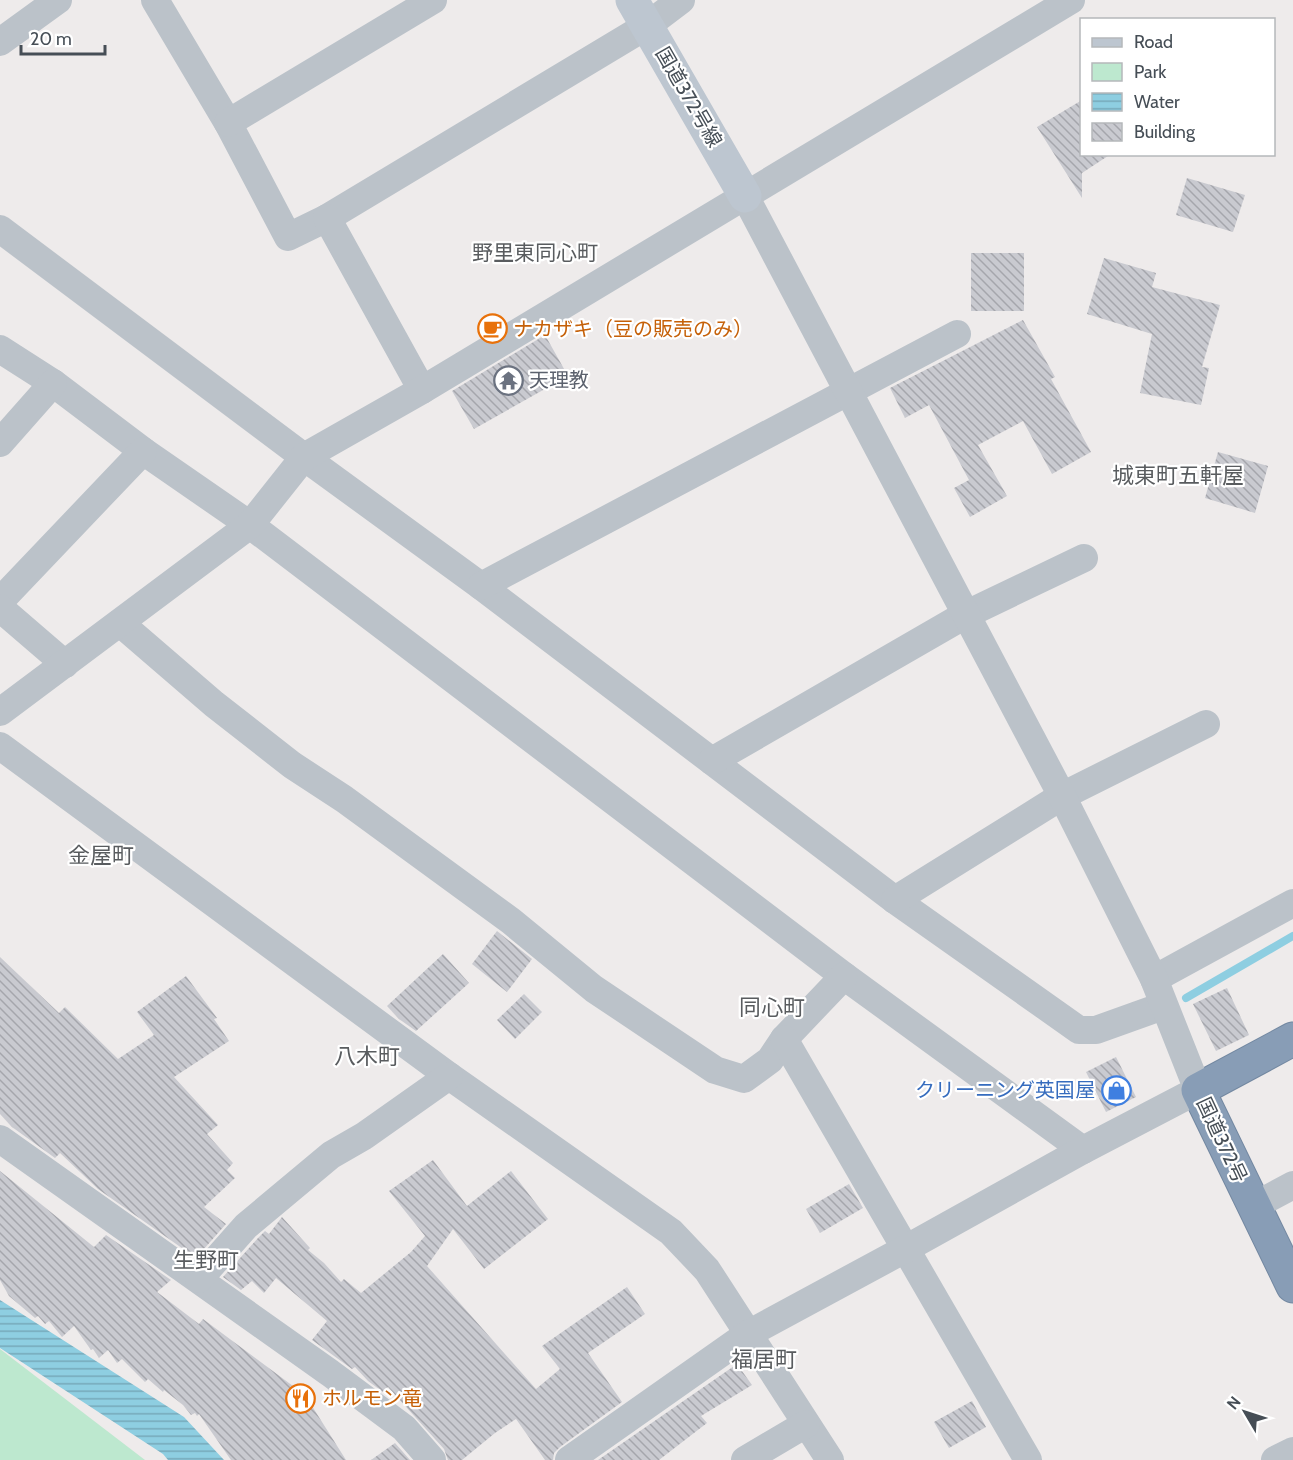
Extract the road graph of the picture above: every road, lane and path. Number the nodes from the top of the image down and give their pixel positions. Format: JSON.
{"nodes":[{"id":1,"x":58,"y":0,"type":"edge"},
{"id":2,"x":433,"y":0,"type":"edge"},
{"id":3,"x":681,"y":0,"type":"edge"},
{"id":4,"x":1071,"y":0,"type":"edge"},
{"id":5,"x":165,"y":3,"type":"edge"},
{"id":6,"x":640,"y":12,"type":"edge"},
{"id":7,"x":0,"y":42,"type":"edge"},
{"id":8,"x":228,"y":123,"type":"junction"},
{"id":9,"x":745,"y":196,"type":"junction"},
{"id":10,"x":327,"y":218,"type":"junction"},
{"id":11,"x":0,"y":230,"type":"edge"},
{"id":12,"x":957,"y":334,"type":"dead end"},
{"id":13,"x":0,"y":349,"type":"edge"},
{"id":14,"x":53,"y":383,"type":"junction"},
{"id":15,"x":422,"y":390,"type":"junction"},
{"id":16,"x":848,"y":392,"type":"junction"},
{"id":17,"x":0,"y":442,"type":"edge"},
{"id":18,"x":143,"y":451,"type":"junction"},
{"id":19,"x":304,"y":457,"type":"junction"},
{"id":20,"x":250,"y":525,"type":"junction"},
{"id":21,"x":1084,"y":558,"type":"dead end"},
{"id":22,"x":481,"y":586,"type":"junction"},
{"id":23,"x":0,"y":601,"type":"edge"},
{"id":24,"x":0,"y":608,"type":"edge"},
{"id":25,"x":965,"y":615,"type":"junction"},
{"id":26,"x":120,"y":623,"type":"junction"},
{"id":27,"x":65,"y":664,"type":"junction"},
{"id":28,"x":0,"y":712,"type":"edge"},
{"id":29,"x":1206,"y":724,"type":"dead end"},
{"id":30,"x":0,"y":746,"type":"edge"},
{"id":31,"x":712,"y":761,"type":"junction"},
{"id":32,"x":1062,"y":796,"type":"junction"},
{"id":33,"x":895,"y":900,"type":"junction"},
{"id":34,"x":1293,"y":903,"type":"edge"},
{"id":35,"x":844,"y":976,"type":"junction"},
{"id":36,"x":1154,"y":979,"type":"junction"},
{"id":37,"x":1163,"y":1006,"type":"junction"},
{"id":38,"x":784,"y":1039,"type":"junction"},
{"id":39,"x":1293,"y":1039,"type":"edge"},
{"id":40,"x":449,"y":1076,"type":"junction"},
{"id":41,"x":1198,"y":1090,"type":"junction"},
{"id":42,"x":0,"y":1139,"type":"edge"},
{"id":43,"x":1083,"y":1150,"type":"junction"},
{"id":44,"x":1293,"y":1185,"type":"edge"},
{"id":45,"x":1254,"y":1206,"type":"junction"},
{"id":46,"x":907,"y":1248,"type":"junction"},
{"id":47,"x":199,"y":1279,"type":"junction"},
{"id":48,"x":1293,"y":1286,"type":"edge"},
{"id":49,"x":748,"y":1334,"type":"junction"},
{"id":50,"x":806,"y":1424,"type":"junction"},
{"id":51,"x":1293,"y":1450,"type":"edge"},
{"id":52,"x":432,"y":1460,"type":"edge"},
{"id":53,"x":569,"y":1460,"type":"edge"},
{"id":54,"x":745,"y":1460,"type":"edge"},
{"id":55,"x":830,"y":1460,"type":"edge"},
{"id":56,"x":1028,"y":1460,"type":"edge"},
{"id":57,"x":1275,"y":1460,"type":"edge"}],
"edges":[{"from":1,"to":7,"type":"street"},
{"from":2,"to":8,"type":"street"},
{"from":3,"to":6,"type":"street"},
{"from":4,"to":9,"type":"street"},
{"from":5,"to":8,"type":"street"},
{"from":6,"to":9,"type":"street","name":"国道372号線"},
{"from":6,"to":10,"type":"street"},
{"from":8,"to":10,"type":"street"},
{"from":9,"to":15,"type":"street"},
{"from":9,"to":16,"type":"street"},
{"from":10,"to":15,"type":"street"},
{"from":11,"to":19,"type":"street"},
{"from":12,"to":16,"type":"street"},
{"from":13,"to":14,"type":"street"},
{"from":14,"to":17,"type":"street"},
{"from":14,"to":18,"type":"street"},
{"from":15,"to":19,"type":"street"},
{"from":16,"to":22,"type":"street"},
{"from":16,"to":25,"type":"street"},
{"from":18,"to":20,"type":"street"},
{"from":18,"to":23,"type":"street"},
{"from":19,"to":20,"type":"street"},
{"from":19,"to":22,"type":"street"},
{"from":20,"to":26,"type":"street"},
{"from":20,"to":35,"type":"street"},
{"from":21,"to":25,"type":"street"},
{"from":22,"to":31,"type":"street"},
{"from":24,"to":27,"type":"street"},
{"from":25,"to":31,"type":"street"},
{"from":25,"to":32,"type":"street"},
{"from":26,"to":27,"type":"street"},
{"from":26,"to":38,"type":"street"},
{"from":27,"to":28,"type":"street"},
{"from":29,"to":32,"type":"street"},
{"from":30,"to":40,"type":"street"},
{"from":31,"to":33,"type":"street"},
{"from":32,"to":33,"type":"street"},
{"from":32,"to":36,"type":"street"},
{"from":33,"to":37,"type":"street"},
{"from":34,"to":36,"type":"street"},
{"from":35,"to":38,"type":"street"},
{"from":35,"to":43,"type":"street"},
{"from":36,"to":37,"type":"street"},
{"from":37,"to":41,"type":"street"},
{"from":38,"to":46,"type":"street"},
{"from":39,"to":41,"type":"highway","name":"国道372号"},
{"from":40,"to":47,"type":"street"},
{"from":40,"to":49,"type":"street"},
{"from":41,"to":43,"type":"street"},
{"from":41,"to":45,"type":"highway","name":"国道372号"},
{"from":42,"to":47,"type":"street"},
{"from":43,"to":46,"type":"street"},
{"from":44,"to":45,"type":"street"},
{"from":45,"to":48,"type":"highway","name":"国道372号"},
{"from":46,"to":49,"type":"street"},
{"from":46,"to":56,"type":"street"},
{"from":47,"to":52,"type":"street"},
{"from":49,"to":50,"type":"street"},
{"from":49,"to":53,"type":"street"},
{"from":50,"to":54,"type":"street"},
{"from":50,"to":55,"type":"street"},
{"from":51,"to":57,"type":"street"}]}
